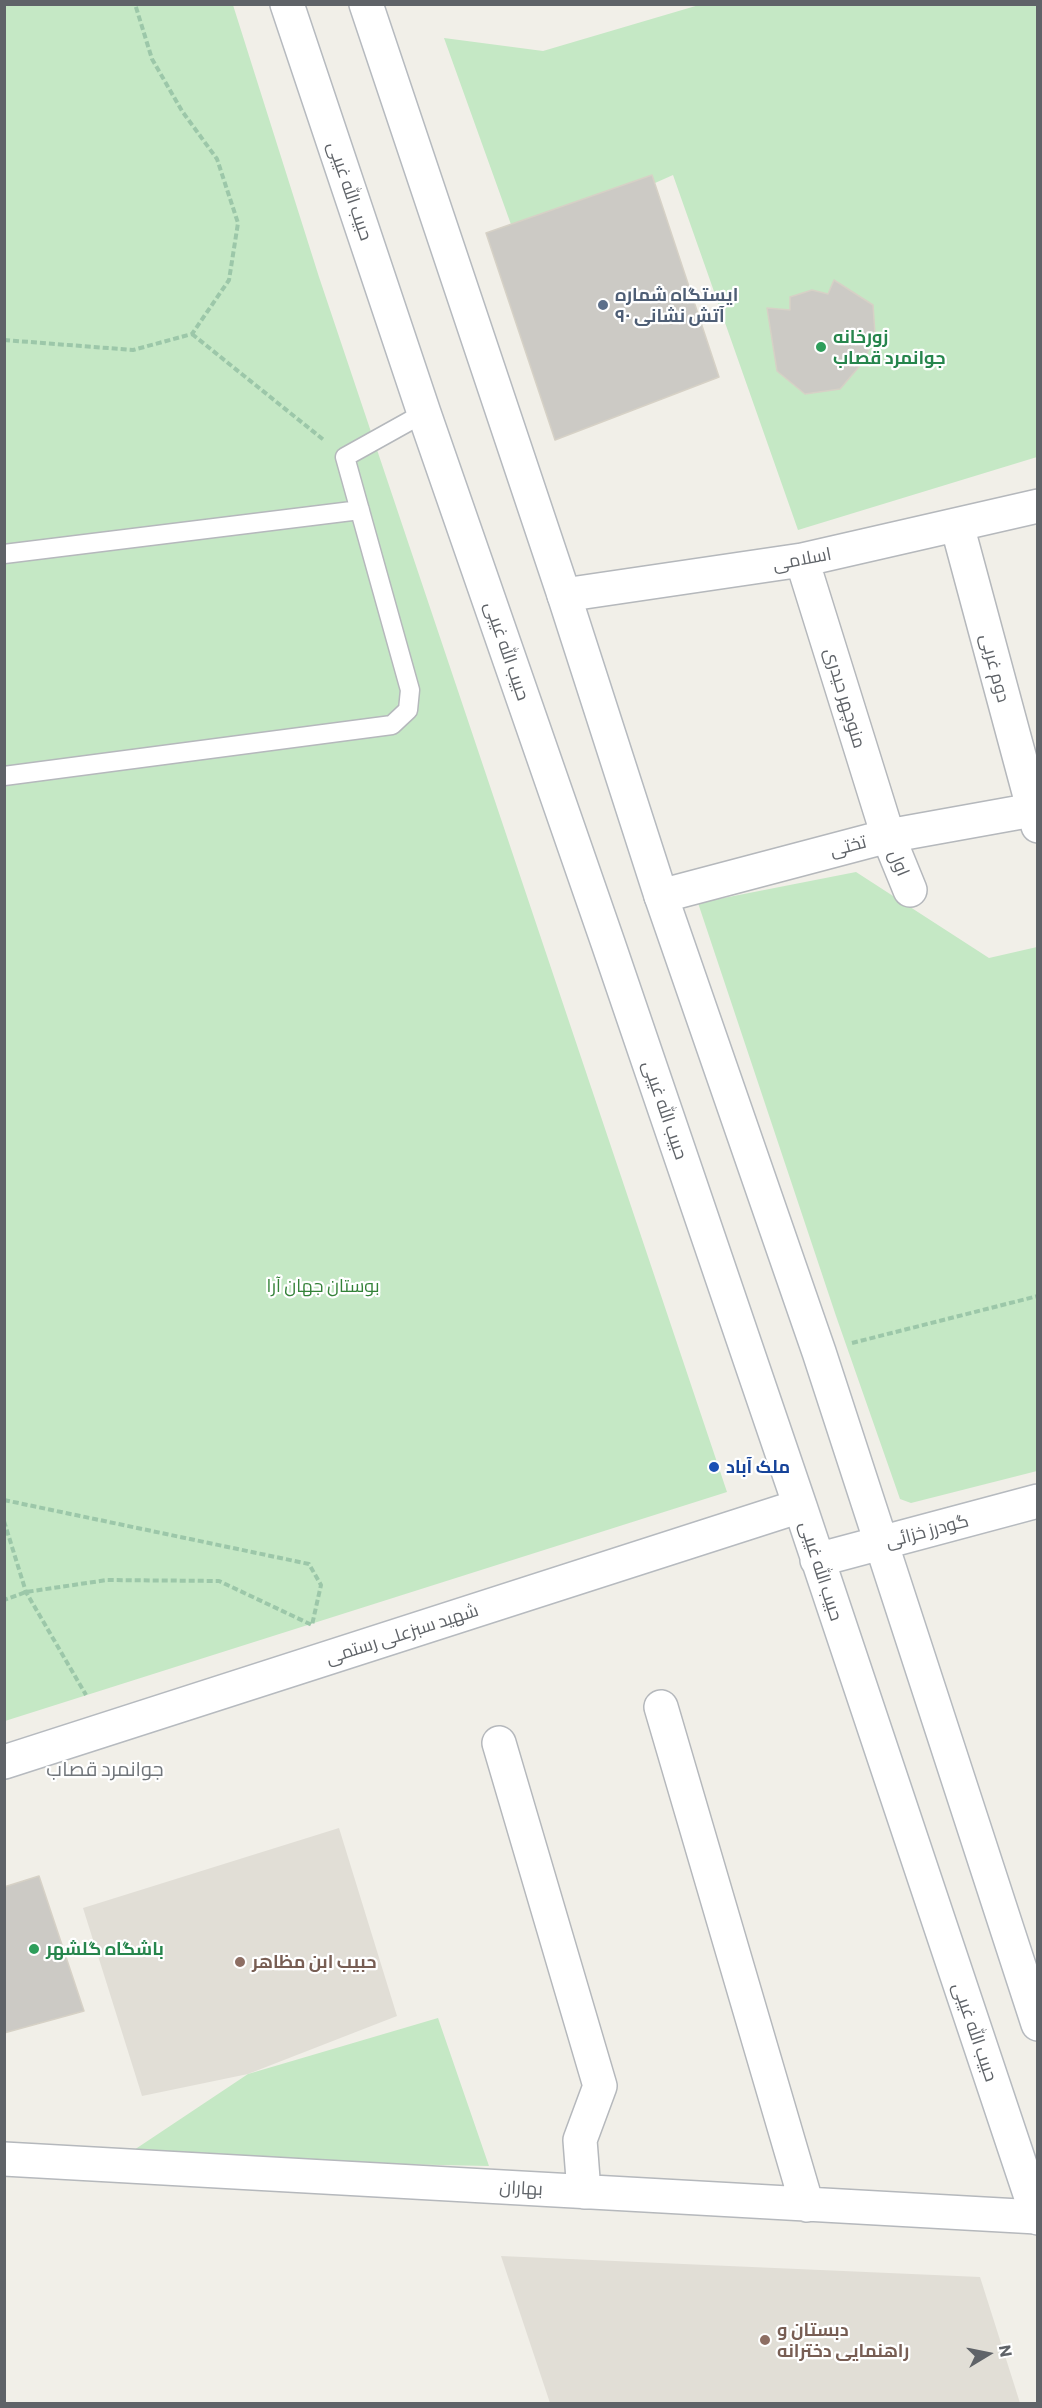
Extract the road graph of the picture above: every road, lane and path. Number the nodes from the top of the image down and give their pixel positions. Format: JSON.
{"nodes":[{"id":1,"x":135,"y":4,"type":"edge"},
{"id":2,"x":287,"y":4,"type":"edge"},
{"id":3,"x":366,"y":4,"type":"edge"},
{"id":4,"x":192,"y":334,"type":"junction"},
{"id":5,"x":4,"y":340,"type":"edge"},
{"id":6,"x":424,"y":413,"type":"junction"},
{"id":7,"x":345,"y":458,"type":"junction"},
{"id":8,"x":1038,"y":507,"type":"edge"},
{"id":9,"x":360,"y":510,"type":"junction"},
{"id":10,"x":957,"y":525,"type":"junction"},
{"id":11,"x":4,"y":554,"type":"edge"},
{"id":12,"x":802,"y":560,"type":"junction"},
{"id":13,"x":564,"y":595,"type":"junction"},
{"id":14,"x":4,"y":776,"type":"edge"},
{"id":15,"x":1036,"y":815,"type":"edge"},
{"id":16,"x":888,"y":836,"type":"junction"},
{"id":17,"x":910,"y":890,"type":"dead end"},
{"id":18,"x":661,"y":896,"type":"junction"},
{"id":19,"x":1038,"y":1296,"type":"edge"},
{"id":20,"x":819,"y":1352,"type":"junction"},
{"id":21,"x":4,"y":1500,"type":"edge"},
{"id":22,"x":1038,"y":1501,"type":"edge"},
{"id":23,"x":800,"y":1506,"type":"junction"},
{"id":24,"x":4,"y":1521,"type":"edge"},
{"id":25,"x":880,"y":1543,"type":"junction"},
{"id":26,"x":817,"y":1560,"type":"junction"},
{"id":27,"x":26,"y":1592,"type":"junction"},
{"id":28,"x":4,"y":1600,"type":"edge"},
{"id":29,"x":86,"y":1695,"type":"dead end"},
{"id":30,"x":661,"y":1707,"type":"dead end"},
{"id":31,"x":499,"y":1743,"type":"dead end"},
{"id":32,"x":4,"y":1762,"type":"edge"},
{"id":33,"x":1038,"y":2024,"type":"edge"},
{"id":34,"x":4,"y":2158,"type":"edge"},
{"id":35,"x":584,"y":2192,"type":"junction"},
{"id":36,"x":807,"y":2205,"type":"junction"},
{"id":37,"x":1037,"y":2218,"type":"edge"}],
"edges":[{"from":1,"to":4,"type":"path"},
{"from":2,"to":6,"type":"street","name":"حبیب الله غیبی"},
{"from":3,"to":13,"type":"street"},
{"from":4,"to":5,"type":"path"},
{"from":4,"to":7,"type":"path"},
{"from":6,"to":7,"type":"lane"},
{"from":6,"to":23,"type":"street","name":"حبیب الله غیبی"},
{"from":7,"to":9,"type":"lane"},
{"from":8,"to":10,"type":"street","name":"اسلامی"},
{"from":9,"to":11,"type":"lane"},
{"from":9,"to":14,"type":"lane"},
{"from":10,"to":12,"type":"street","name":"اسلامی"},
{"from":10,"to":15,"type":"street","name":"دوم غربی"},
{"from":12,"to":13,"type":"street","name":"اسلامی"},
{"from":12,"to":16,"type":"street","name":"منوچهر حیدری"},
{"from":13,"to":18,"type":"street"},
{"from":15,"to":16,"type":"street","name":"تختی"},
{"from":16,"to":17,"type":"street","name":"اول"},
{"from":16,"to":18,"type":"street","name":"تختی"},
{"from":18,"to":20,"type":"street"},
{"from":19,"to":20,"type":"path"},
{"from":20,"to":25,"type":"street"},
{"from":21,"to":27,"type":"path"},
{"from":22,"to":25,"type":"street","name":"گودرز خزائی"},
{"from":23,"to":26,"type":"street","name":"حبیب الله غیبی"},
{"from":23,"to":32,"type":"street","name":"شهید سبزعلی رستمی"},
{"from":24,"to":27,"type":"path"},
{"from":25,"to":26,"type":"street","name":"گودرز خزائی"},
{"from":25,"to":33,"type":"street"},
{"from":26,"to":37,"type":"street","name":"حبیب الله غیبی"},
{"from":27,"to":28,"type":"path"},
{"from":27,"to":29,"type":"path"},
{"from":30,"to":36,"type":"street"},
{"from":31,"to":35,"type":"street"},
{"from":34,"to":35,"type":"street","name":"بهاران"},
{"from":35,"to":36,"type":"street","name":"بهاران"},
{"from":36,"to":37,"type":"street","name":"بهاران"}]}
